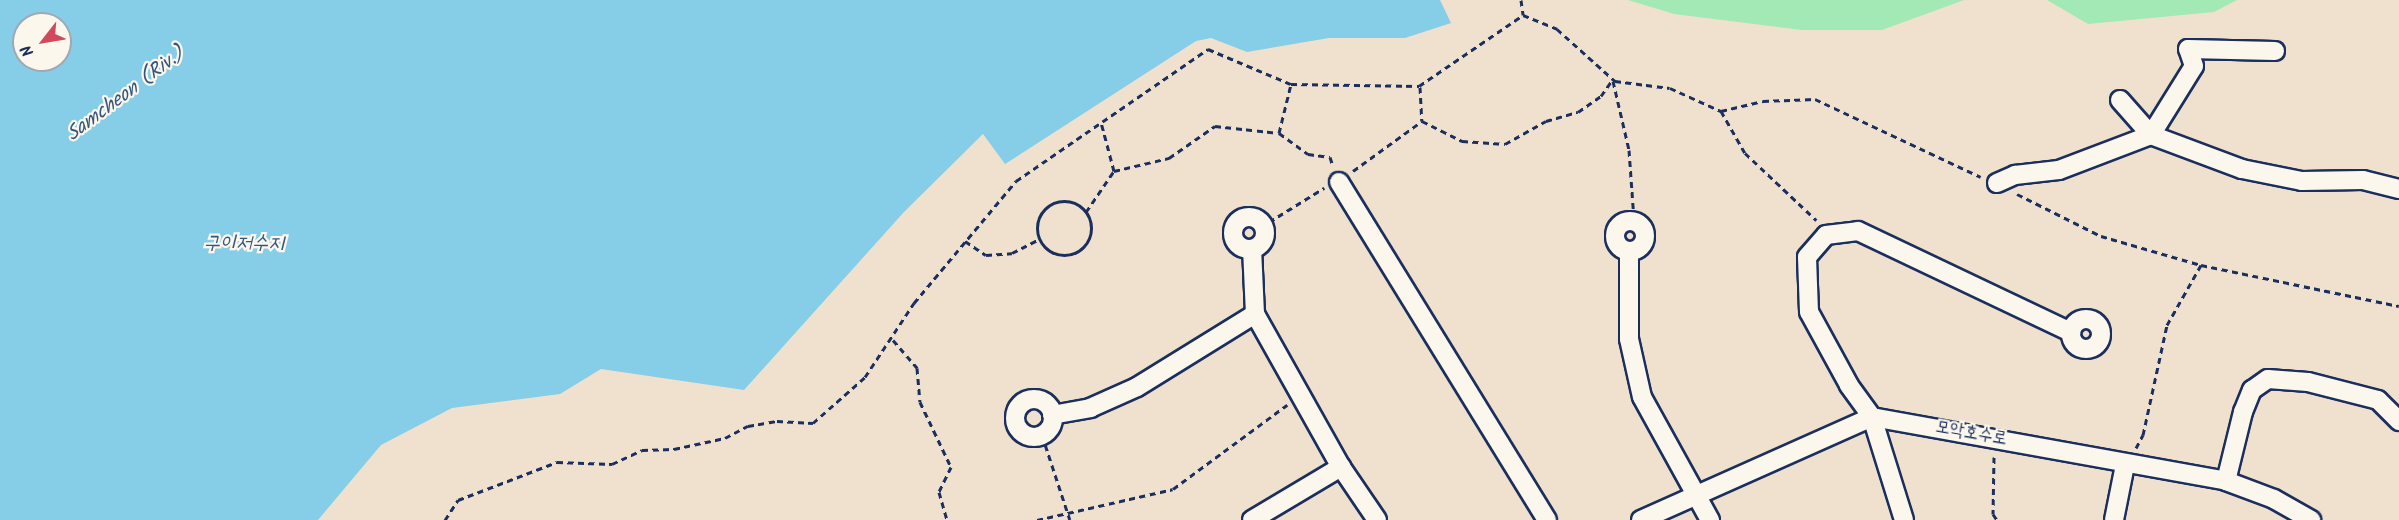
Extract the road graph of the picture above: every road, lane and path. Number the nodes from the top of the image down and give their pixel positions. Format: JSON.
{"nodes":[{"id":1,"x":1521,"y":0,"type":"edge"},
{"id":2,"x":1523,"y":15,"type":"junction"},
{"id":3,"x":2275,"y":51,"type":"dead end"},
{"id":4,"x":1613,"y":79,"type":"junction"},
{"id":5,"x":1291,"y":84,"type":"junction"},
{"id":6,"x":1419,"y":86,"type":"junction"},
{"id":7,"x":2120,"y":100,"type":"dead end"},
{"id":8,"x":1721,"y":111,"type":"junction"},
{"id":9,"x":1422,"y":121,"type":"junction"},
{"id":10,"x":1101,"y":122,"type":"junction"},
{"id":11,"x":1279,"y":133,"type":"junction"},
{"id":12,"x":2151,"y":135,"type":"junction"},
{"id":13,"x":1114,"y":171,"type":"junction"},
{"id":14,"x":1339,"y":182,"type":"junction"},
{"id":15,"x":1997,"y":183,"type":"junction"},
{"id":16,"x":2399,"y":189,"type":"edge"},
{"id":17,"x":1086,"y":212,"type":"junction"},
{"id":18,"x":1634,"y":220,"type":"joint"},
{"id":19,"x":1265,"y":229,"type":"junction"},
{"id":20,"x":1838,"y":233,"type":"junction"},
{"id":21,"x":1039,"y":239,"type":"junction"},
{"id":22,"x":964,"y":240,"type":"junction"},
{"id":23,"x":1252,"y":249,"type":"junction"},
{"id":24,"x":2200,"y":265,"type":"junction"},
{"id":25,"x":2399,"y":306,"type":"edge"},
{"id":26,"x":1255,"y":314,"type":"junction"},
{"id":27,"x":2071,"y":333,"type":"dead end"},
{"id":28,"x":893,"y":340,"type":"junction"},
{"id":29,"x":1301,"y":395,"type":"junction"},
{"id":30,"x":1052,"y":415,"type":"junction"},
{"id":31,"x":1872,"y":417,"type":"junction"},
{"id":32,"x":2399,"y":421,"type":"edge"},
{"id":33,"x":1042,"y":435,"type":"junction"},
{"id":34,"x":1996,"y":438,"type":"junction"},
{"id":35,"x":2125,"y":465,"type":"junction"},
{"id":36,"x":1341,"y":467,"type":"junction"},
{"id":37,"x":2226,"y":481,"type":"junction"},
{"id":38,"x":1699,"y":496,"type":"junction"},
{"id":39,"x":1068,"y":514,"type":"junction"},
{"id":40,"x":445,"y":520,"type":"edge"},
{"id":41,"x":947,"y":520,"type":"edge"},
{"id":42,"x":1037,"y":520,"type":"edge"},
{"id":43,"x":1070,"y":520,"type":"edge"},
{"id":44,"x":1251,"y":520,"type":"edge"},
{"id":45,"x":1377,"y":520,"type":"edge"},
{"id":46,"x":1547,"y":520,"type":"edge"},
{"id":47,"x":1641,"y":520,"type":"edge"},
{"id":48,"x":1710,"y":520,"type":"edge"},
{"id":49,"x":1904,"y":520,"type":"edge"},
{"id":50,"x":1997,"y":520,"type":"edge"},
{"id":51,"x":2114,"y":520,"type":"edge"},
{"id":52,"x":2311,"y":520,"type":"edge"}],
"edges":[{"from":1,"to":2,"type":"path"},
{"from":2,"to":4,"type":"path"},
{"from":2,"to":6,"type":"path"},
{"from":3,"to":12,"type":"street"},
{"from":4,"to":8,"type":"path"},
{"from":4,"to":9,"type":"path"},
{"from":4,"to":18,"type":"path"},
{"from":5,"to":6,"type":"path"},
{"from":5,"to":10,"type":"path"},
{"from":5,"to":11,"type":"path"},
{"from":6,"to":9,"type":"path"},
{"from":7,"to":12,"type":"street"},
{"from":8,"to":15,"type":"path"},
{"from":8,"to":20,"type":"path"},
{"from":9,"to":14,"type":"path"},
{"from":10,"to":13,"type":"path"},
{"from":10,"to":22,"type":"path"},
{"from":11,"to":13,"type":"path"},
{"from":11,"to":14,"type":"path"},
{"from":12,"to":15,"type":"street"},
{"from":12,"to":16,"type":"street"},
{"from":13,"to":17,"type":"path"},
{"from":14,"to":19,"type":"path"},
{"from":14,"to":46,"type":"street"},
{"from":15,"to":24,"type":"path"},
{"from":17,"to":21,"type":"path"},
{"from":17,"to":21,"type":"path"},
{"from":18,"to":38,"type":"street"},
{"from":19,"to":23,"type":"street"},
{"from":19,"to":23,"type":"street"},
{"from":20,"to":27,"type":"street"},
{"from":20,"to":31,"type":"street"},
{"from":21,"to":22,"type":"path"},
{"from":22,"to":28,"type":"path"},
{"from":23,"to":26,"type":"street"},
{"from":24,"to":25,"type":"path"},
{"from":24,"to":35,"type":"path"},
{"from":26,"to":29,"type":"street"},
{"from":26,"to":30,"type":"street"},
{"from":28,"to":40,"type":"path"},
{"from":28,"to":41,"type":"path"},
{"from":29,"to":36,"type":"street"},
{"from":29,"to":39,"type":"path"},
{"from":30,"to":33,"type":"street"},
{"from":30,"to":33,"type":"street"},
{"from":31,"to":34,"type":"street","name":"모악호수로"},
{"from":31,"to":38,"type":"street"},
{"from":31,"to":49,"type":"street"},
{"from":32,"to":37,"type":"street"},
{"from":33,"to":39,"type":"path"},
{"from":34,"to":35,"type":"street","name":"모악호수로"},
{"from":34,"to":50,"type":"path"},
{"from":35,"to":37,"type":"street","name":"모악호수로"},
{"from":35,"to":51,"type":"street"},
{"from":36,"to":44,"type":"street"},
{"from":36,"to":45,"type":"street"},
{"from":37,"to":52,"type":"street","name":"모악호수로"},
{"from":38,"to":47,"type":"street"},
{"from":38,"to":48,"type":"street"},
{"from":39,"to":42,"type":"path"},
{"from":39,"to":43,"type":"path"}]}
